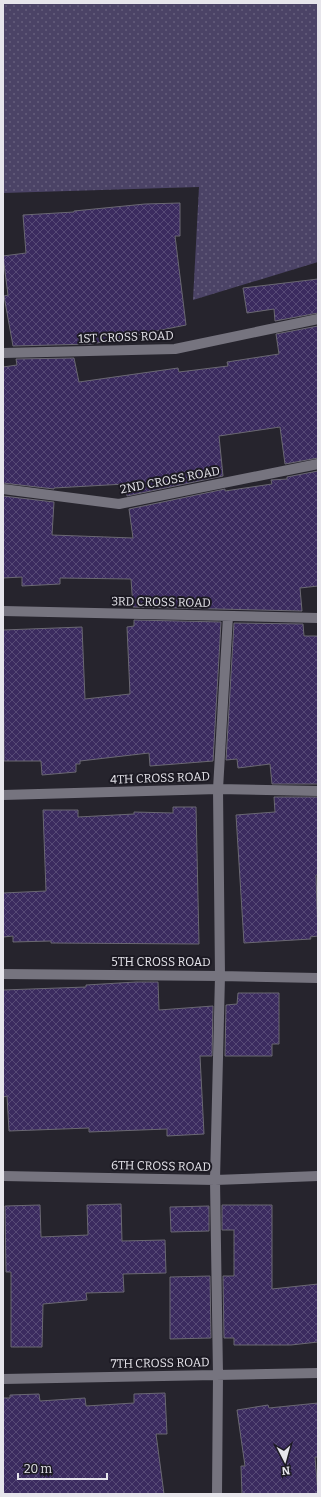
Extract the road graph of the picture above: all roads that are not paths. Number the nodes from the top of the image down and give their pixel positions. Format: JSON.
{"nodes":[{"id":1,"x":318,"y":319,"type":"edge"},
{"id":2,"x":3,"y":352,"type":"edge"},
{"id":3,"x":318,"y":464,"type":"edge"},
{"id":4,"x":3,"y":489,"type":"edge"},
{"id":5,"x":3,"y":611,"type":"edge"},
{"id":6,"x":228,"y":616,"type":"junction"},
{"id":7,"x":318,"y":618,"type":"edge"},
{"id":8,"x":218,"y":789,"type":"junction"},
{"id":9,"x":318,"y":791,"type":"edge"},
{"id":10,"x":3,"y":795,"type":"edge"},
{"id":11,"x":3,"y":974,"type":"edge"},
{"id":12,"x":220,"y":976,"type":"junction"},
{"id":13,"x":318,"y":978,"type":"edge"},
{"id":14,"x":3,"y":1176,"type":"edge"},
{"id":15,"x":318,"y":1176,"type":"edge"},
{"id":16,"x":215,"y":1180,"type":"junction"},
{"id":17,"x":318,"y":1373,"type":"edge"},
{"id":18,"x":218,"y":1375,"type":"junction"},
{"id":19,"x":3,"y":1379,"type":"edge"},
{"id":20,"x":217,"y":1494,"type":"edge"}],
"edges":[{"from":1,"to":2,"type":"street","name":"1ST CROSS ROAD"},
{"from":3,"to":4,"type":"street","name":"2ND CROSS ROAD"},
{"from":5,"to":6,"type":"street","name":"3RD CROSS ROAD"},
{"from":6,"to":7,"type":"street","name":"3RD CROSS ROAD"},
{"from":6,"to":8,"type":"street"},
{"from":8,"to":9,"type":"street","name":"4TH CROSS ROAD"},
{"from":8,"to":10,"type":"street","name":"4TH CROSS ROAD"},
{"from":8,"to":12,"type":"street"},
{"from":11,"to":12,"type":"street","name":"5TH CROSS ROAD"},
{"from":12,"to":13,"type":"street","name":"5TH CROSS ROAD"},
{"from":12,"to":16,"type":"street"},
{"from":14,"to":16,"type":"street","name":"6TH CROSS ROAD"},
{"from":15,"to":16,"type":"street","name":"6TH CROSS ROAD"},
{"from":16,"to":18,"type":"street"},
{"from":17,"to":18,"type":"street","name":"7TH CROSS ROAD"},
{"from":18,"to":19,"type":"street","name":"7TH CROSS ROAD"},
{"from":18,"to":20,"type":"street"}]}
